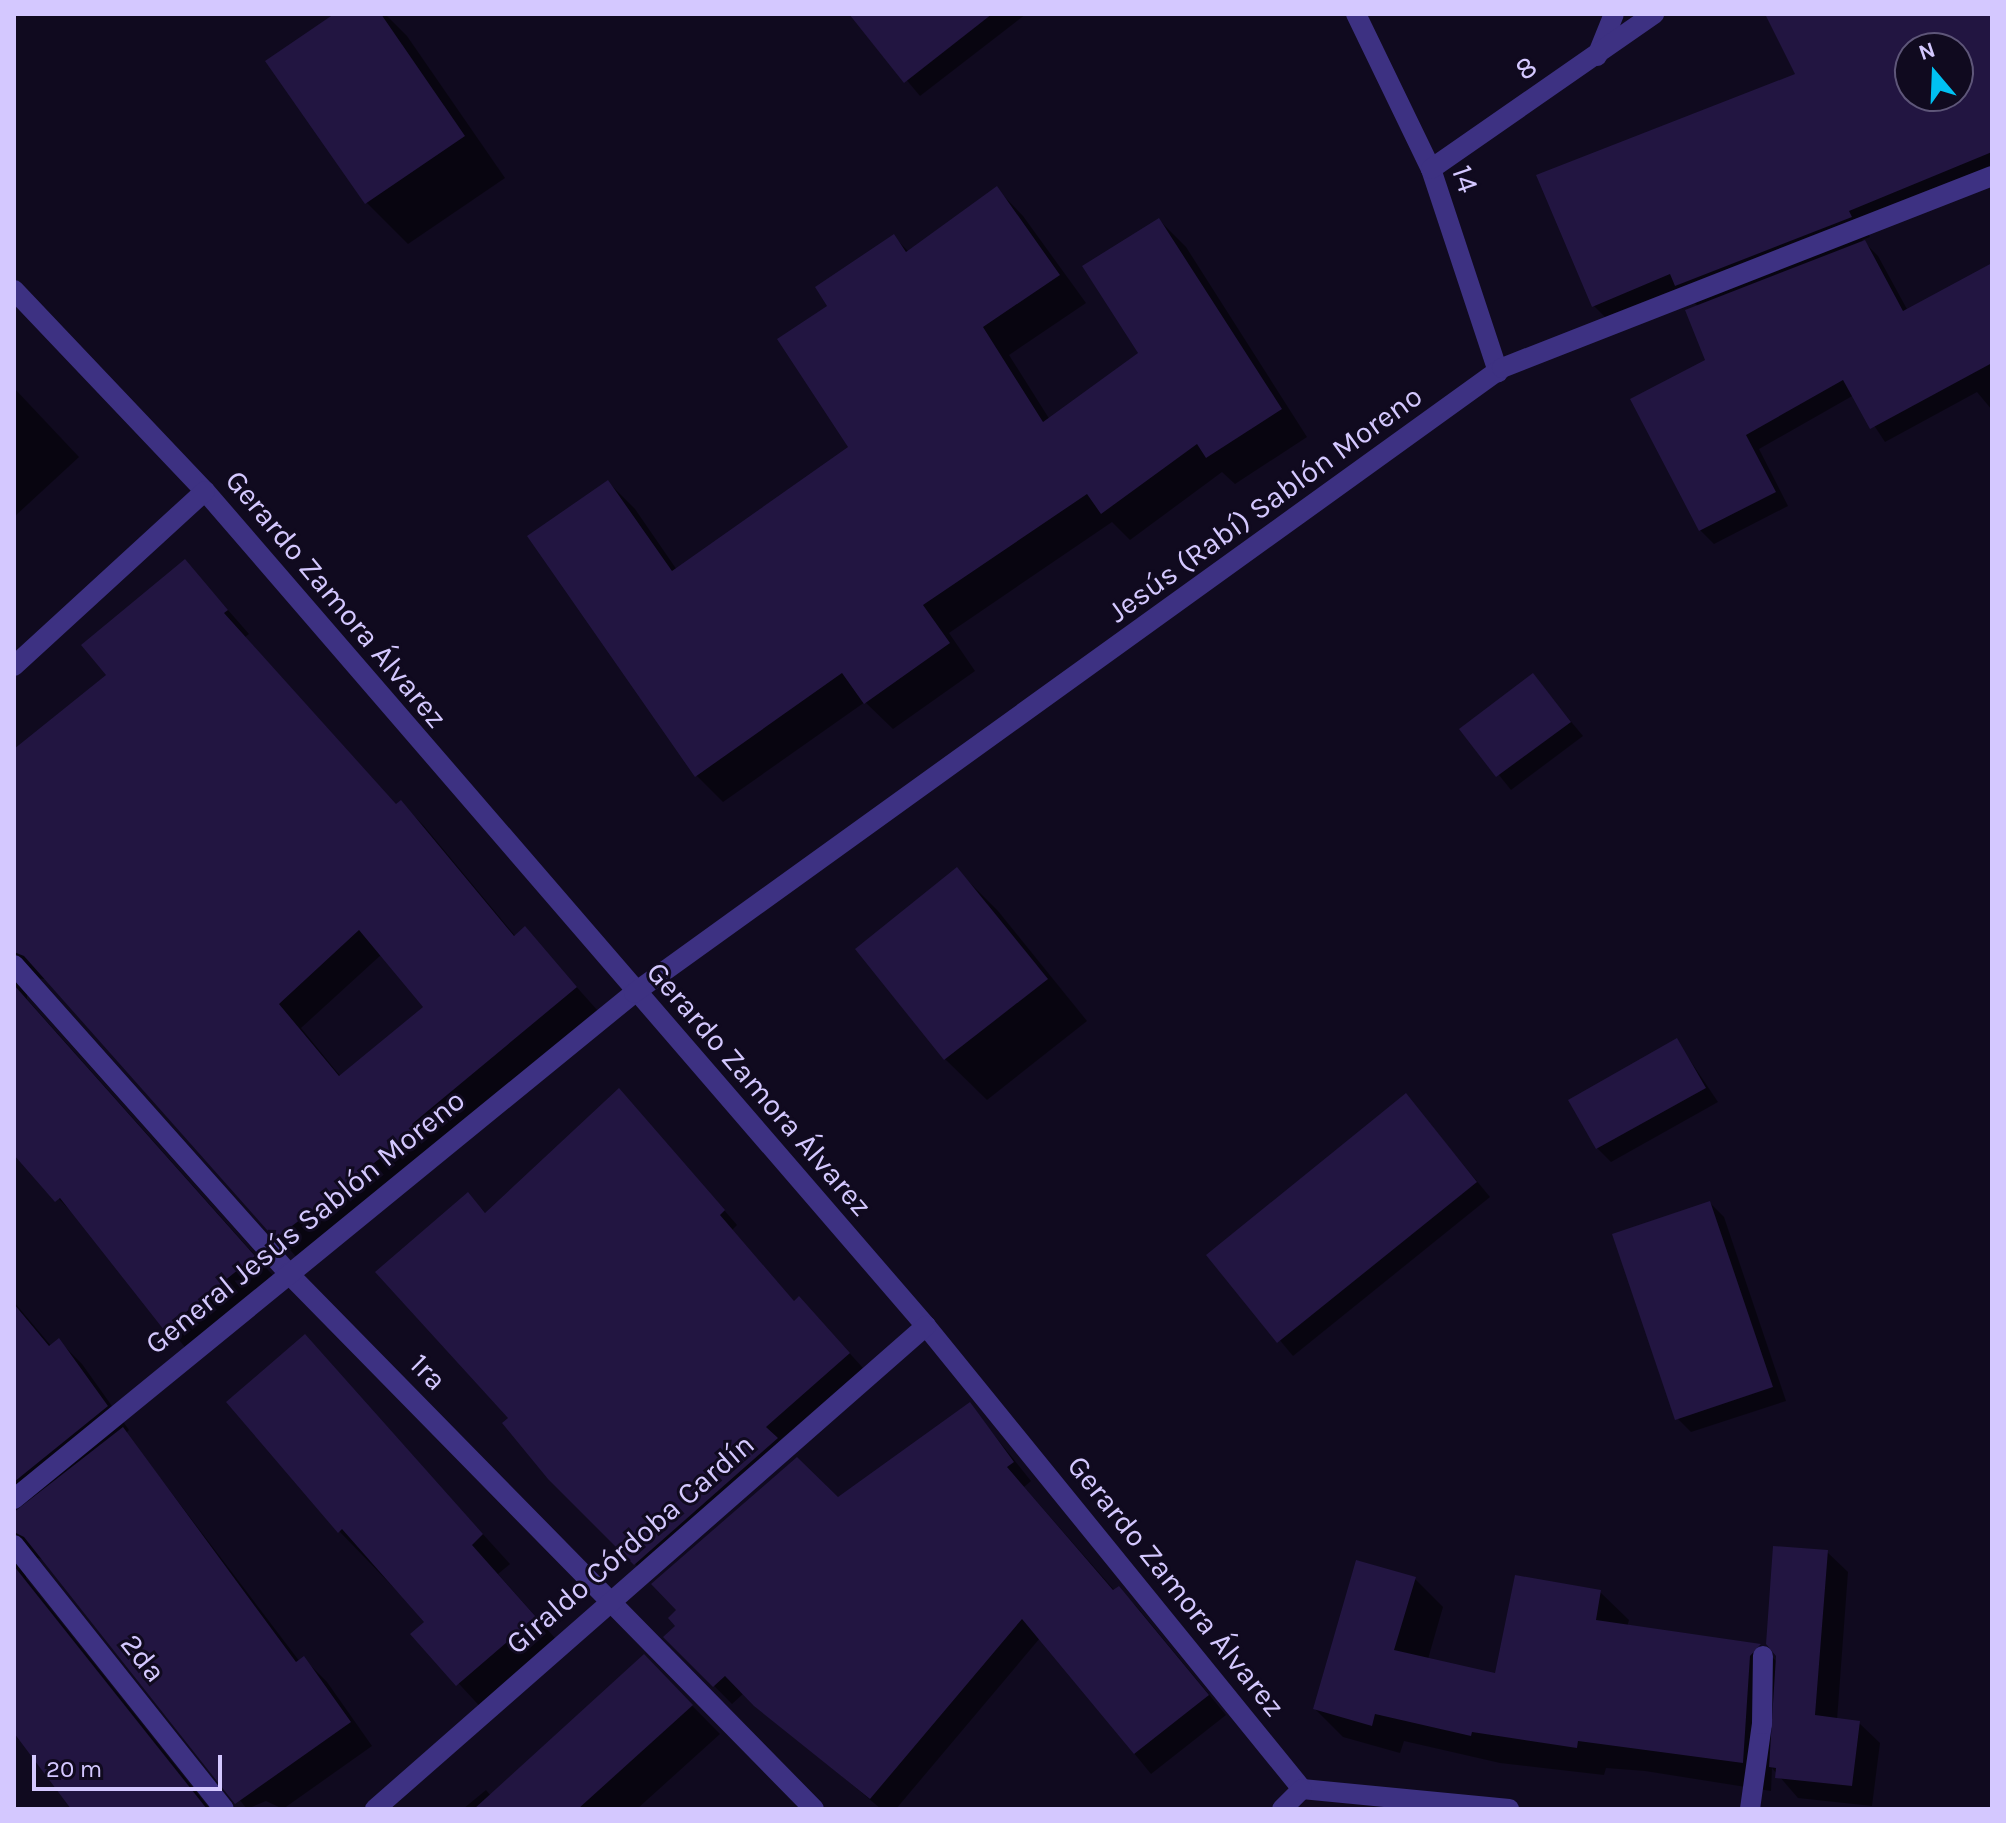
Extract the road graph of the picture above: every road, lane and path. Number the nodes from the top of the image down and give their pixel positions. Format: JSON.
{"nodes":[{"id":1,"x":1356,"y":14,"type":"edge"},
{"id":2,"x":1614,"y":14,"type":"edge"},
{"id":3,"x":1654,"y":14,"type":"edge"},
{"id":4,"x":1597,"y":56,"type":"junction"},
{"id":5,"x":1431,"y":169,"type":"junction"},
{"id":6,"x":1992,"y":176,"type":"edge"},
{"id":7,"x":14,"y":290,"type":"edge"},
{"id":8,"x":1498,"y":372,"type":"junction"},
{"id":9,"x":205,"y":491,"type":"junction"},
{"id":10,"x":14,"y":666,"type":"edge"},
{"id":11,"x":14,"y":965,"type":"edge"},
{"id":12,"x":634,"y":993,"type":"junction"},
{"id":13,"x":288,"y":1273,"type":"junction"},
{"id":14,"x":926,"y":1326,"type":"junction"},
{"id":15,"x":14,"y":1499,"type":"edge"},
{"id":16,"x":14,"y":1545,"type":"edge"},
{"id":17,"x":610,"y":1599,"type":"junction"},
{"id":18,"x":1763,"y":1656,"type":"dead end"},
{"id":19,"x":1302,"y":1789,"type":"junction"},
{"id":20,"x":224,"y":1809,"type":"edge"},
{"id":21,"x":375,"y":1809,"type":"edge"},
{"id":22,"x":814,"y":1809,"type":"edge"},
{"id":23,"x":1282,"y":1809,"type":"edge"},
{"id":24,"x":1509,"y":1809,"type":"edge"},
{"id":25,"x":1750,"y":1809,"type":"edge"}],
"edges":[{"from":1,"to":5,"type":"street","name":"14"},
{"from":2,"to":4,"type":"street"},
{"from":3,"to":4,"type":"street","name":"8"},
{"from":4,"to":5,"type":"street","name":"8"},
{"from":5,"to":8,"type":"street","name":"14"},
{"from":6,"to":8,"type":"street","name":"Jesús (Rabí) Sablón Moreno"},
{"from":7,"to":9,"type":"street","name":"Gerardo Zamora Álvarez"},
{"from":8,"to":12,"type":"street","name":"Jesús (Rabí) Sablón Moreno"},
{"from":9,"to":10,"type":"street"},
{"from":9,"to":12,"type":"street","name":"Gerardo Zamora Álvarez"},
{"from":11,"to":13,"type":"street","name":"1ra"},
{"from":12,"to":13,"type":"street","name":"General Jesús Sablón Moreno"},
{"from":12,"to":14,"type":"street","name":"Gerardo Zamora Álvarez"},
{"from":13,"to":15,"type":"street","name":"General Jesús Sablón Moreno"},
{"from":13,"to":17,"type":"street","name":"1ra"},
{"from":14,"to":17,"type":"street","name":"Giraldo Córdoba Cardín"},
{"from":14,"to":19,"type":"street","name":"Gerardo Zamora Álvarez"},
{"from":16,"to":20,"type":"street","name":"2da"},
{"from":17,"to":21,"type":"street","name":"Giraldo Córdoba Cardín"},
{"from":17,"to":22,"type":"street","name":"1ra"},
{"from":18,"to":25,"type":"street"},
{"from":19,"to":23,"type":"street"},
{"from":19,"to":24,"type":"street"}]}
